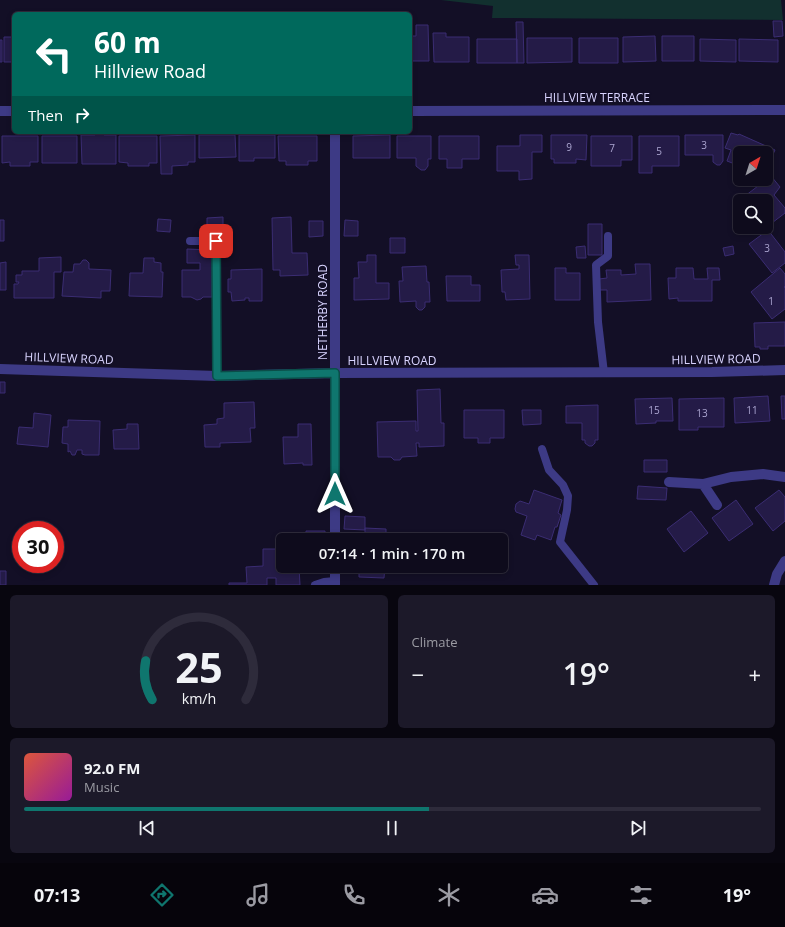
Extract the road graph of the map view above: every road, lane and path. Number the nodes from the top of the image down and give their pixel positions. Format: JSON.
{"nodes":[{"id":1,"x":785,"y":110,"type":"edge"},
{"id":2,"x":0,"y":111,"type":"edge"},
{"id":3,"x":12,"y":111,"type":"edge"},
{"id":4,"x":412,"y":111,"type":"edge"},
{"id":5,"x":335,"y":134,"type":"edge"},
{"id":6,"x":608,"y":236,"type":"dead end"},
{"id":7,"x":190,"y":241,"type":"dead end"},
{"id":8,"x":0,"y":369,"type":"edge"},
{"id":9,"x":785,"y":370,"type":"edge"},
{"id":10,"x":335,"y":373,"type":"junction"},
{"id":11,"x":604,"y":373,"type":"junction"},
{"id":12,"x":217,"y":376,"type":"junction"},
{"id":13,"x":542,"y":449,"type":"dead end"},
{"id":14,"x":785,"y":477,"type":"edge"},
{"id":15,"x":669,"y":482,"type":"dead end"},
{"id":16,"x":703,"y":484,"type":"junction"},
{"id":17,"x":717,"y":505,"type":"dead end"},
{"id":18,"x":335,"y":533,"type":"edge"},
{"id":19,"x":785,"y":561,"type":"edge"},
{"id":20,"x":335,"y":573,"type":"edge"},
{"id":21,"x":334,"y":583,"type":"edge"},
{"id":22,"x":315,"y":585,"type":"edge"},
{"id":23,"x":594,"y":585,"type":"edge"},
{"id":24,"x":774,"y":585,"type":"edge"}],
"edges":[{"from":1,"to":4,"type":"street","name":"HILLVIEW TERRACE"},
{"from":2,"to":3,"type":"street"},
{"from":5,"to":10,"type":"street","name":"NETHERBY ROAD"},
{"from":6,"to":11,"type":"lane"},
{"from":7,"to":12,"type":"lane"},
{"from":8,"to":12,"type":"street","name":"HILLVIEW ROAD"},
{"from":9,"to":11,"type":"street","name":"HILLVIEW ROAD"},
{"from":10,"to":11,"type":"street","name":"HILLVIEW ROAD"},
{"from":10,"to":12,"type":"street","name":"HILLVIEW ROAD"},
{"from":10,"to":18,"type":"street","name":"NETHERBY ROAD"},
{"from":13,"to":23,"type":"lane"},
{"from":14,"to":16,"type":"street"},
{"from":15,"to":16,"type":"street"},
{"from":16,"to":17,"type":"street"},
{"from":19,"to":24,"type":"street"},
{"from":20,"to":21,"type":"street"},
{"from":21,"to":22,"type":"lane"}]}
